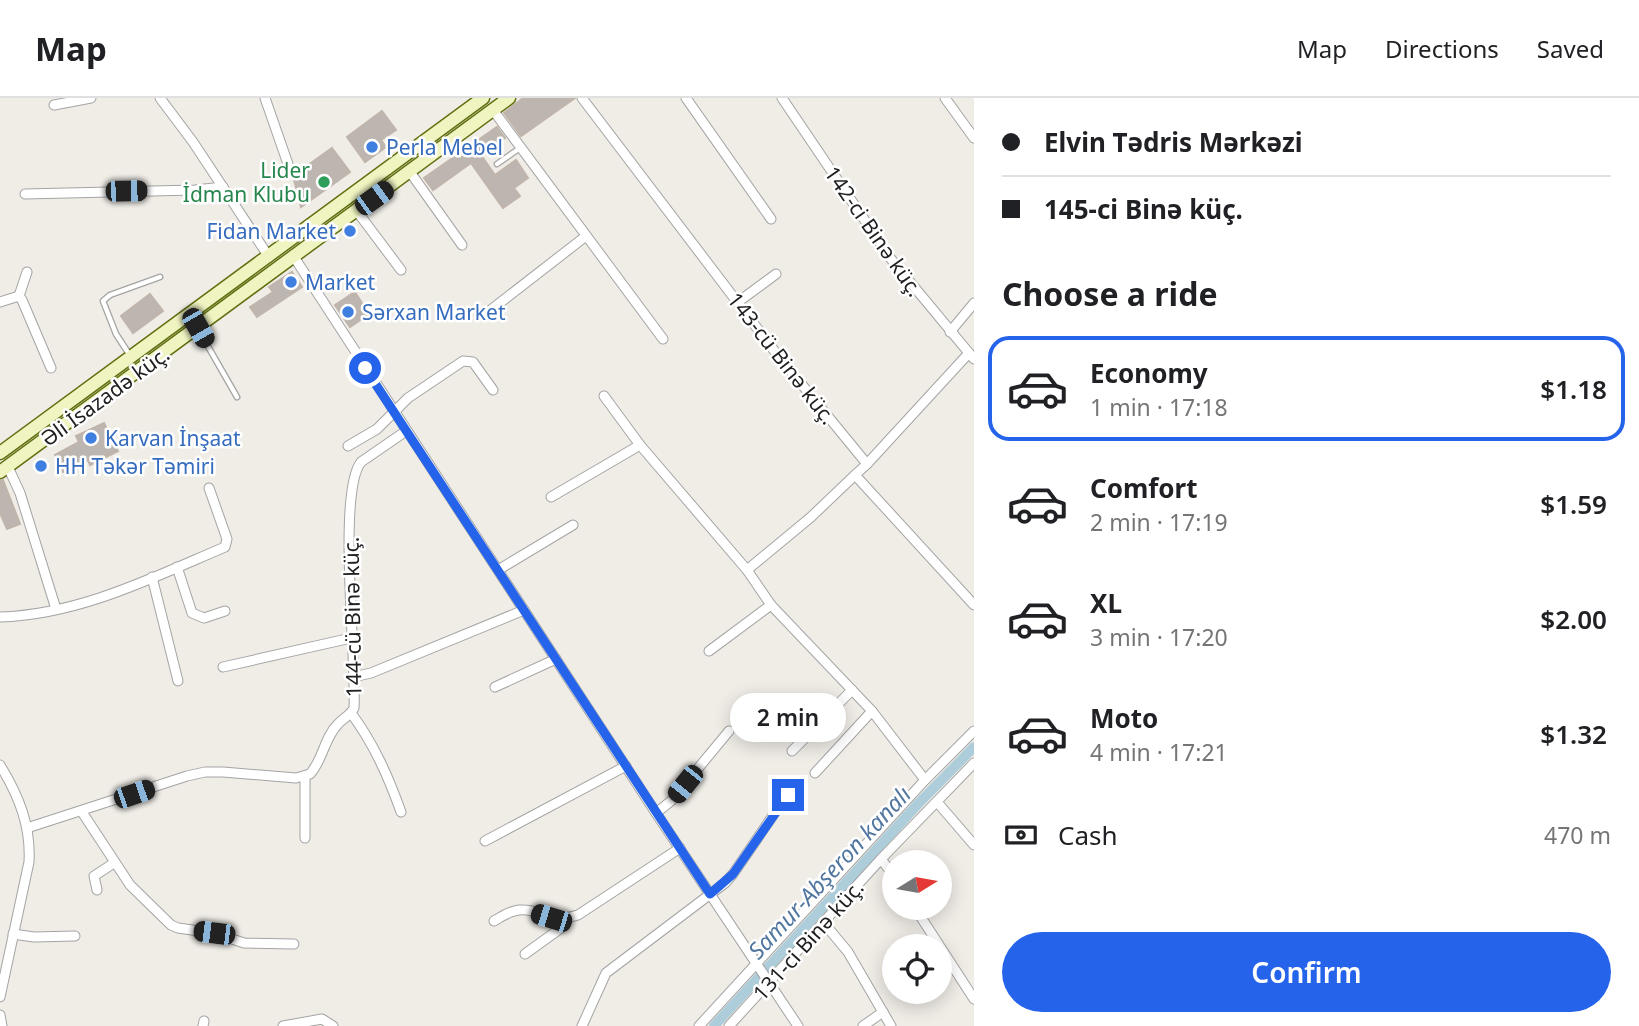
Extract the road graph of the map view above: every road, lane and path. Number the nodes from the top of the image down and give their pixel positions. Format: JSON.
{"nodes":[{"id":1,"x":91,"y":98,"type":"edge"},
{"id":2,"x":160,"y":98,"type":"edge"},
{"id":3,"x":265,"y":98,"type":"edge"},
{"id":4,"x":483,"y":98,"type":"edge"},
{"id":5,"x":509,"y":98,"type":"edge"},
{"id":6,"x":582,"y":98,"type":"edge"},
{"id":7,"x":686,"y":98,"type":"edge"},
{"id":8,"x":782,"y":98,"type":"edge"},
{"id":9,"x":944,"y":98,"type":"edge"},
{"id":10,"x":54,"y":105,"type":"dead end"},
{"id":11,"x":494,"y":110,"type":"junction"},
{"id":12,"x":974,"y":138,"type":"edge"},
{"id":13,"x":521,"y":147,"type":"junction"},
{"id":14,"x":288,"y":164,"type":"dead end"},
{"id":15,"x":497,"y":164,"type":"dead end"},
{"id":16,"x":410,"y":172,"type":"junction"},
{"id":17,"x":223,"y":187,"type":"junction"},
{"id":18,"x":25,"y":194,"type":"dead end"},
{"id":19,"x":356,"y":210,"type":"junction"},
{"id":20,"x":771,"y":219,"type":"dead end"},
{"id":21,"x":586,"y":236,"type":"junction"},
{"id":22,"x":285,"y":245,"type":"junction"},
{"id":23,"x":462,"y":245,"type":"dead end"},
{"id":24,"x":269,"y":257,"type":"junction"},
{"id":25,"x":294,"y":257,"type":"junction"},
{"id":26,"x":277,"y":270,"type":"junction"},
{"id":27,"x":401,"y":270,"type":"dead end"},
{"id":28,"x":27,"y":272,"type":"dead end"},
{"id":29,"x":776,"y":274,"type":"dead end"},
{"id":30,"x":160,"y":278,"type":"dead end"},
{"id":31,"x":19,"y":296,"type":"junction"},
{"id":32,"x":0,"y":302,"type":"edge"},
{"id":33,"x":738,"y":303,"type":"junction"},
{"id":34,"x":974,"y":303,"type":"edge"},
{"id":35,"x":483,"y":316,"type":"dead end"},
{"id":36,"x":198,"y":328,"type":"junction"},
{"id":37,"x":950,"y":332,"type":"junction"},
{"id":38,"x":663,"y":339,"type":"dead end"},
{"id":39,"x":972,"y":356,"type":"edge"},
{"id":40,"x":132,"y":357,"type":"junction"},
{"id":41,"x":51,"y":368,"type":"dead end"},
{"id":42,"x":493,"y":390,"type":"dead end"},
{"id":43,"x":604,"y":396,"type":"dead end"},
{"id":44,"x":237,"y":397,"type":"dead end"},
{"id":45,"x":393,"y":412,"type":"junction"},
{"id":46,"x":406,"y":431,"type":"junction"},
{"id":47,"x":640,"y":445,"type":"junction"},
{"id":48,"x":348,"y":446,"type":"dead end"},
{"id":49,"x":0,"y":453,"type":"edge"},
{"id":50,"x":867,"y":464,"type":"junction"},
{"id":51,"x":4,"y":470,"type":"edge"},
{"id":52,"x":855,"y":475,"type":"junction"},
{"id":53,"x":209,"y":488,"type":"dead end"},
{"id":54,"x":551,"y":497,"type":"dead end"},
{"id":55,"x":573,"y":525,"type":"dead end"},
{"id":56,"x":177,"y":567,"type":"junction"},
{"id":57,"x":498,"y":570,"type":"junction"},
{"id":58,"x":747,"y":570,"type":"junction"},
{"id":59,"x":152,"y":578,"type":"junction"},
{"id":60,"x":771,"y":605,"type":"junction"},
{"id":61,"x":974,"y":605,"type":"edge"},
{"id":62,"x":56,"y":609,"type":"junction"},
{"id":63,"x":524,"y":610,"type":"junction"},
{"id":64,"x":225,"y":611,"type":"dead end"},
{"id":65,"x":0,"y":617,"type":"edge"},
{"id":66,"x":351,"y":638,"type":"junction"},
{"id":67,"x":709,"y":651,"type":"dead end"},
{"id":68,"x":556,"y":659,"type":"junction"},
{"id":69,"x":223,"y":667,"type":"dead end"},
{"id":70,"x":353,"y":677,"type":"junction"},
{"id":71,"x":178,"y":681,"type":"dead end"},
{"id":72,"x":495,"y":687,"type":"dead end"},
{"id":73,"x":852,"y":690,"type":"junction"},
{"id":74,"x":872,"y":710,"type":"junction"},
{"id":75,"x":351,"y":713,"type":"junction"},
{"id":76,"x":729,"y":731,"type":"dead end"},
{"id":77,"x":974,"y":731,"type":"edge"},
{"id":78,"x":792,"y":751,"type":"dead end"},
{"id":79,"x":974,"y":763,"type":"edge"},
{"id":80,"x":0,"y":765,"type":"edge"},
{"id":81,"x":626,"y":766,"type":"junction"},
{"id":82,"x":815,"y":773,"type":"dead end"},
{"id":83,"x":306,"y":776,"type":"junction"},
{"id":84,"x":4,"y":780,"type":"edge"},
{"id":85,"x":925,"y":780,"type":"junction"},
{"id":86,"x":788,"y":795,"type":"dead end"},
{"id":87,"x":937,"y":802,"type":"junction"},
{"id":88,"x":82,"y":812,"type":"junction"},
{"id":89,"x":401,"y":812,"type":"dead end"},
{"id":90,"x":656,"y":813,"type":"junction"},
{"id":91,"x":27,"y":828,"type":"junction"},
{"id":92,"x":305,"y":838,"type":"dead end"},
{"id":93,"x":485,"y":841,"type":"dead end"},
{"id":94,"x":974,"y":845,"type":"edge"},
{"id":95,"x":680,"y":848,"type":"junction"},
{"id":96,"x":881,"y":859,"type":"joint"},
{"id":97,"x":114,"y":863,"type":"junction"},
{"id":98,"x":97,"y":890,"type":"dead end"},
{"id":99,"x":710,"y":894,"type":"junction"},
{"id":100,"x":566,"y":919,"type":"junction"},
{"id":101,"x":923,"y":920,"type":"edge"},
{"id":102,"x":494,"y":922,"type":"dead end"},
{"id":103,"x":823,"y":922,"type":"junction"},
{"id":104,"x":13,"y":934,"type":"junction"},
{"id":105,"x":75,"y":936,"type":"dead end"},
{"id":106,"x":294,"y":944,"type":"dead end"},
{"id":107,"x":525,"y":954,"type":"dead end"},
{"id":108,"x":757,"y":964,"type":"junction"},
{"id":109,"x":769,"y":982,"type":"junction"},
{"id":110,"x":0,"y":997,"type":"edge"},
{"id":111,"x":974,"y":999,"type":"edge"},
{"id":112,"x":883,"y":1012,"type":"junction"},
{"id":113,"x":0,"y":1015,"type":"edge"},
{"id":114,"x":2,"y":1026,"type":"edge"},
{"id":115,"x":283,"y":1026,"type":"edge"},
{"id":116,"x":333,"y":1026,"type":"edge"},
{"id":117,"x":582,"y":1026,"type":"edge"},
{"id":118,"x":699,"y":1026,"type":"edge"},
{"id":119,"x":729,"y":1026,"type":"edge"},
{"id":120,"x":798,"y":1026,"type":"edge"},
{"id":121,"x":863,"y":1026,"type":"edge"},
{"id":122,"x":891,"y":1026,"type":"edge"}],
"edges":[{"from":1,"to":10,"type":"street"},
{"from":2,"to":17,"type":"street"},
{"from":3,"to":14,"type":"street"},
{"from":4,"to":22,"type":"main road"},
{"from":5,"to":11,"type":"main road"},
{"from":6,"to":33,"type":"street","name":"143-cü Binə küç."},
{"from":7,"to":20,"type":"street"},
{"from":8,"to":37,"type":"street","name":"142-ci Binə küç."},
{"from":9,"to":12,"type":"street"},
{"from":11,"to":13,"type":"street"},
{"from":11,"to":16,"type":"main road"},
{"from":13,"to":15,"type":"lane"},
{"from":13,"to":21,"type":"street"},
{"from":16,"to":19,"type":"main road"},
{"from":16,"to":23,"type":"street"},
{"from":17,"to":18,"type":"street"},
{"from":17,"to":24,"type":"street"},
{"from":19,"to":25,"type":"main road"},
{"from":19,"to":27,"type":"street"},
{"from":21,"to":35,"type":"street"},
{"from":21,"to":38,"type":"street"},
{"from":22,"to":24,"type":"main road","name":"Əli İsazadə küç."},
{"from":22,"to":25,"type":"main road"},
{"from":24,"to":26,"type":"main road"},
{"from":24,"to":40,"type":"main road","name":"Əli İsazadə küç."},
{"from":25,"to":26,"type":"main road","name":"Əli İsazadə küç."},
{"from":25,"to":45,"type":"street"},
{"from":26,"to":36,"type":"main road","name":"Əli İsazadə küç."},
{"from":28,"to":31,"type":"street"},
{"from":29,"to":33,"type":"street"},
{"from":30,"to":40,"type":"lane"},
{"from":31,"to":32,"type":"street"},
{"from":31,"to":41,"type":"street"},
{"from":33,"to":50,"type":"street","name":"143-cü Binə küç."},
{"from":34,"to":37,"type":"street"},
{"from":36,"to":44,"type":"lane"},
{"from":36,"to":51,"type":"main road","name":"Əli İsazadə küç."},
{"from":37,"to":39,"type":"street","name":"142-ci Binə küç."},
{"from":39,"to":50,"type":"street"},
{"from":40,"to":49,"type":"main road","name":"Əli İsazadə küç."},
{"from":42,"to":45,"type":"street"},
{"from":43,"to":47,"type":"street"},
{"from":45,"to":46,"type":"street"},
{"from":45,"to":48,"type":"street"},
{"from":46,"to":57,"type":"street"},
{"from":46,"to":66,"type":"street","name":"144-cü Binə küç."},
{"from":47,"to":54,"type":"street"},
{"from":47,"to":58,"type":"street"},
{"from":50,"to":52,"type":"street"},
{"from":51,"to":62,"type":"street"},
{"from":52,"to":58,"type":"street"},
{"from":52,"to":61,"type":"street"},
{"from":53,"to":56,"type":"street"},
{"from":55,"to":57,"type":"street"},
{"from":56,"to":59,"type":"street"},
{"from":56,"to":64,"type":"street"},
{"from":57,"to":63,"type":"street"},
{"from":58,"to":60,"type":"street"},
{"from":59,"to":62,"type":"street"},
{"from":59,"to":71,"type":"street"},
{"from":60,"to":67,"type":"street"},
{"from":60,"to":73,"type":"street"},
{"from":62,"to":65,"type":"street"},
{"from":63,"to":68,"type":"street"},
{"from":63,"to":70,"type":"street"},
{"from":66,"to":69,"type":"street"},
{"from":66,"to":70,"type":"street","name":"144-cü Binə küç."},
{"from":68,"to":72,"type":"street"},
{"from":68,"to":81,"type":"street"},
{"from":70,"to":75,"type":"street","name":"144-cü Binə küç."},
{"from":73,"to":74,"type":"street"},
{"from":73,"to":78,"type":"street"},
{"from":74,"to":82,"type":"street"},
{"from":74,"to":85,"type":"street"},
{"from":75,"to":83,"type":"street","name":"144-cü Binə küç."},
{"from":75,"to":89,"type":"street"},
{"from":76,"to":90,"type":"street"},
{"from":77,"to":85,"type":"street"},
{"from":79,"to":87,"type":"street","name":"131-ci Binə küç."},
{"from":80,"to":84,"type":"street"},
{"from":81,"to":90,"type":"street"},
{"from":81,"to":93,"type":"street"},
{"from":83,"to":88,"type":"street"},
{"from":83,"to":92,"type":"street"},
{"from":84,"to":91,"type":"street"},
{"from":85,"to":108,"type":"street"},
{"from":86,"to":99,"type":"street"},
{"from":87,"to":94,"type":"street"},
{"from":87,"to":96,"type":"street","name":"131-ci Binə küç."},
{"from":88,"to":91,"type":"street"},
{"from":88,"to":97,"type":"street"},
{"from":90,"to":95,"type":"street"},
{"from":91,"to":104,"type":"street"},
{"from":95,"to":99,"type":"street"},
{"from":95,"to":100,"type":"street"},
{"from":96,"to":103,"type":"street","name":"131-ci Binə küç."},
{"from":97,"to":98,"type":"street"},
{"from":97,"to":106,"type":"street"},
{"from":99,"to":108,"type":"street"},
{"from":99,"to":117,"type":"street"},
{"from":100,"to":102,"type":"street"},
{"from":100,"to":107,"type":"street"},
{"from":101,"to":111,"type":"street"},
{"from":103,"to":109,"type":"street","name":"131-ci Binə küç."},
{"from":103,"to":112,"type":"street"},
{"from":104,"to":105,"type":"street"},
{"from":104,"to":110,"type":"street"},
{"from":108,"to":109,"type":"street"},
{"from":108,"to":118,"type":"street"},
{"from":109,"to":119,"type":"street","name":"131-ci Binə küç."},
{"from":109,"to":120,"type":"street"},
{"from":112,"to":121,"type":"street"},
{"from":112,"to":122,"type":"street"},
{"from":113,"to":114,"type":"street"},
{"from":115,"to":116,"type":"street"}]}
